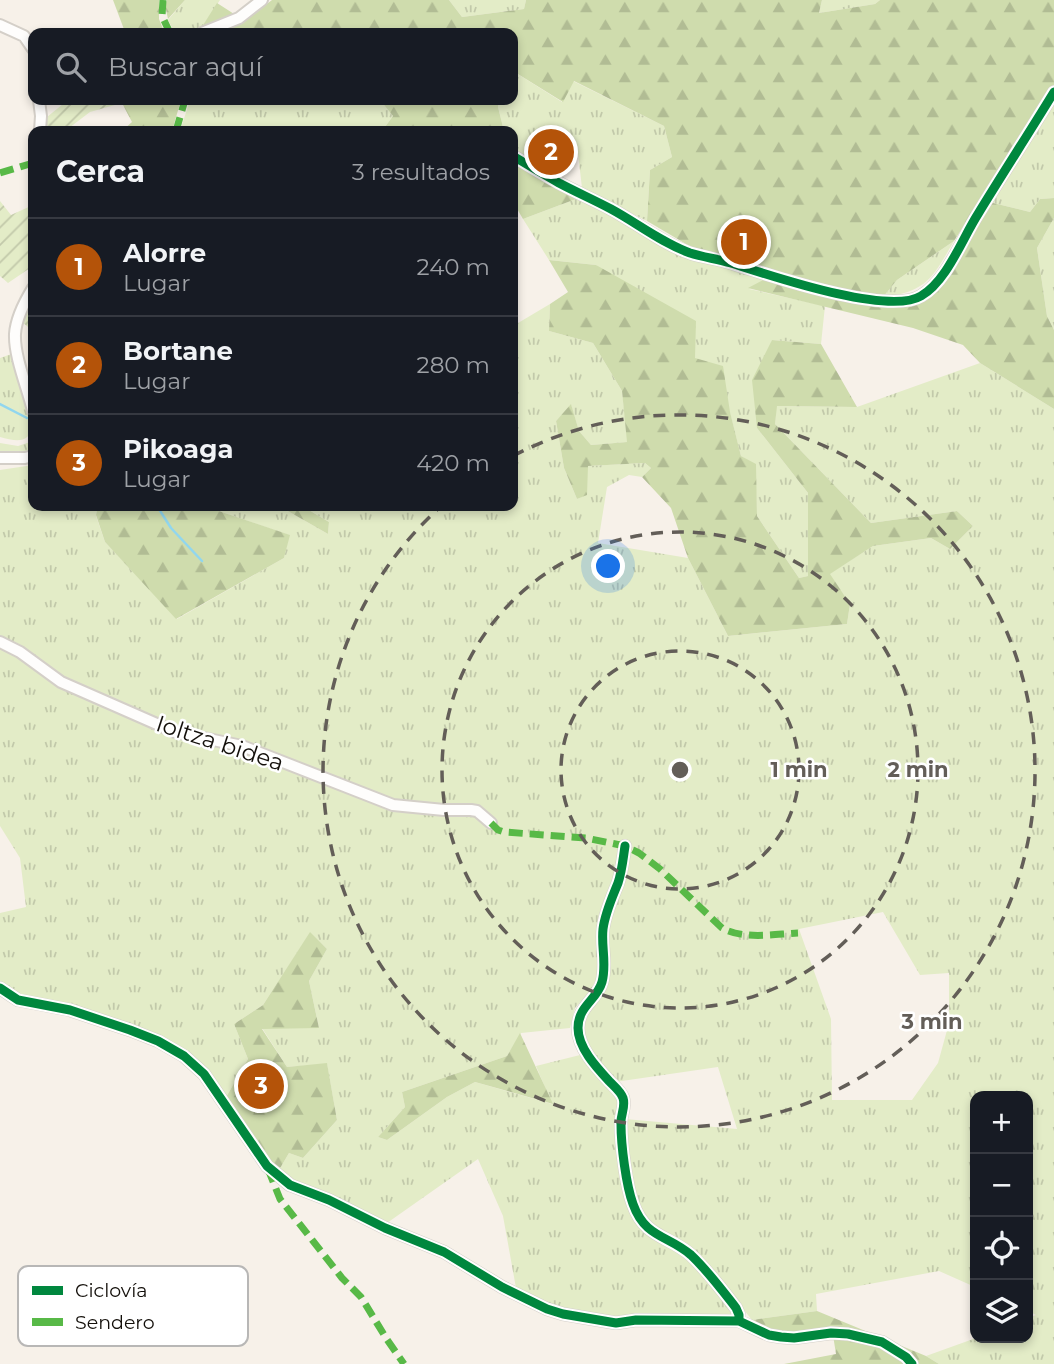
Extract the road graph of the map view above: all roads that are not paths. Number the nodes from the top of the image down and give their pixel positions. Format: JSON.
{"nodes":[{"id":1,"x":262,"y":0,"type":"edge"},
{"id":2,"x":0,"y":25,"type":"edge"},
{"id":3,"x":214,"y":28,"type":"edge"},
{"id":4,"x":28,"y":37,"type":"edge"},
{"id":5,"x":1054,"y":93,"type":"edge"},
{"id":6,"x":40,"y":105,"type":"edge"},
{"id":7,"x":40,"y":126,"type":"edge"},
{"id":8,"x":518,"y":159,"type":"edge"},
{"id":9,"x":28,"y":298,"type":"edge"},
{"id":10,"x":28,"y":393,"type":"edge"},
{"id":11,"x":28,"y":457,"type":"edge"},
{"id":12,"x":0,"y":458,"type":"edge"},
{"id":13,"x":0,"y":642,"type":"edge"},
{"id":14,"x":491,"y":823,"type":"dead end"},
{"id":15,"x":625,"y":846,"type":"dead end"},
{"id":16,"x":0,"y":988,"type":"edge"},
{"id":17,"x":739,"y":1321,"type":"junction"},
{"id":18,"x":912,"y":1364,"type":"edge"}],
"edges":[{"from":1,"to":3,"type":"street"},
{"from":2,"to":4,"type":"street"},
{"from":5,"to":8,"type":"street"},
{"from":6,"to":7,"type":"street"},
{"from":9,"to":10,"type":"street"},
{"from":11,"to":12,"type":"street"},
{"from":13,"to":14,"type":"street","name":"Ioltza bidea"},
{"from":15,"to":17,"type":"street"},
{"from":16,"to":17,"type":"street"},
{"from":17,"to":18,"type":"street"}]}
